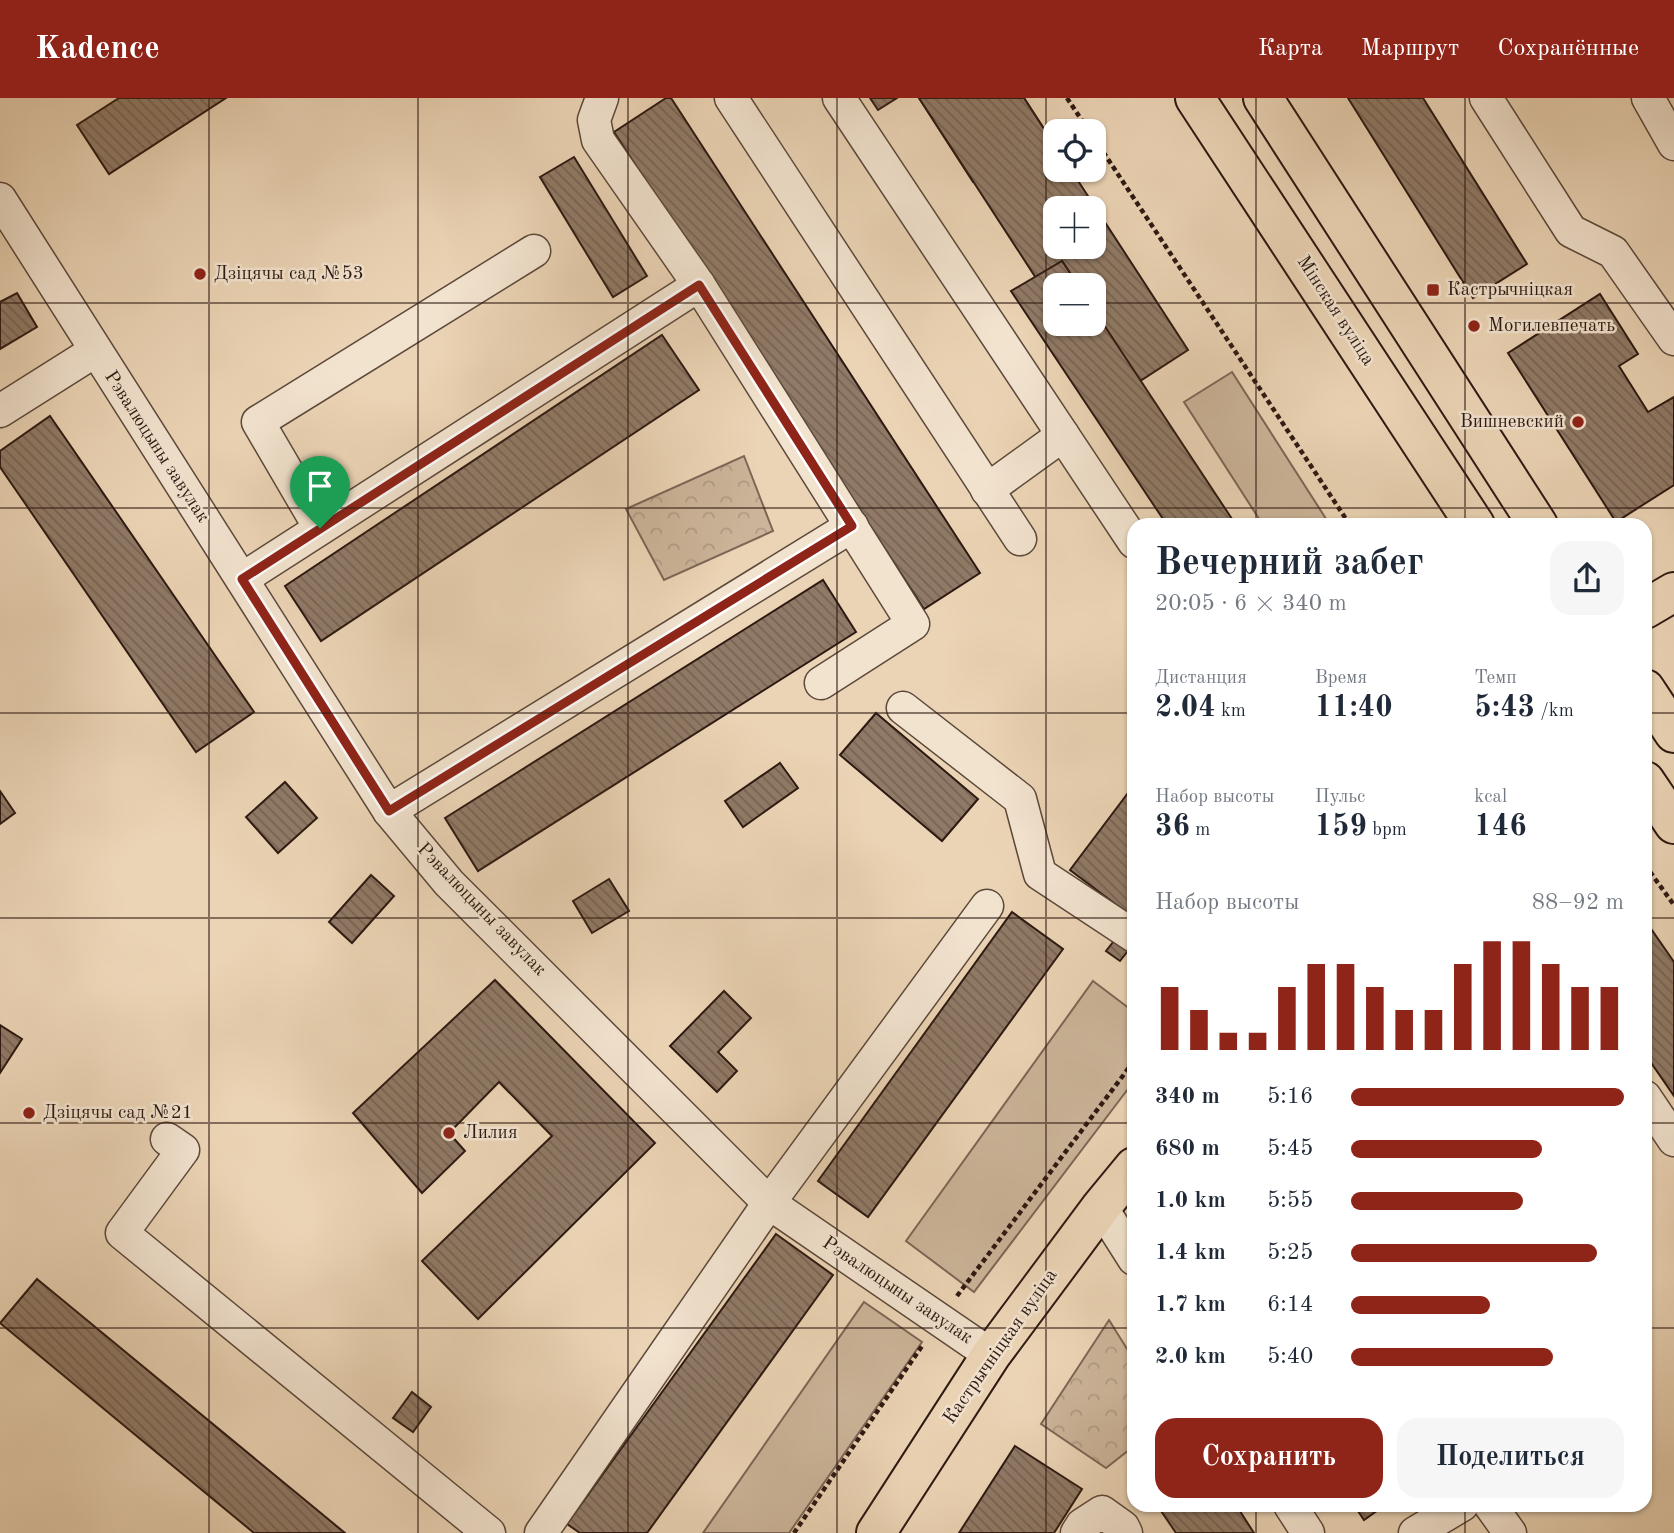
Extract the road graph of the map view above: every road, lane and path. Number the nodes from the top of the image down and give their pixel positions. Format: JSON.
{"nodes":[{"id":1,"x":602,"y":98,"type":"edge"},
{"id":2,"x":732,"y":98,"type":"edge"},
{"id":3,"x":839,"y":98,"type":"edge"},
{"id":4,"x":1067,"y":98,"type":"edge"},
{"id":5,"x":1195,"y":98,"type":"edge"},
{"id":6,"x":1263,"y":98,"type":"edge"},
{"id":7,"x":1486,"y":98,"type":"edge"},
{"id":8,"x":1648,"y":98,"type":"edge"},
{"id":9,"x":1081,"y":119,"type":"edge"},
{"id":10,"x":1674,"y":144,"type":"edge"},
{"id":11,"x":1106,"y":156,"type":"edge"},
{"id":12,"x":0,"y":199,"type":"edge"},
{"id":13,"x":534,"y":251,"type":"dead end"},
{"id":14,"x":699,"y":285,"type":"junction"},
{"id":15,"x":1674,"y":339,"type":"edge"},
{"id":16,"x":95,"y":351,"type":"junction"},
{"id":17,"x":0,"y":411,"type":"edge"},
{"id":18,"x":1063,"y":435,"type":"junction"},
{"id":19,"x":987,"y":490,"type":"junction"},
{"id":20,"x":1345,"y":518,"type":"edge"},
{"id":21,"x":1470,"y":518,"type":"edge"},
{"id":22,"x":1533,"y":518,"type":"edge"},
{"id":23,"x":852,"y":526,"type":"junction"},
{"id":24,"x":320,"y":528,"type":"junction"},
{"id":25,"x":1127,"y":531,"type":"edge"},
{"id":26,"x":1020,"y":539,"type":"dead end"},
{"id":27,"x":242,"y":579,"type":"junction"},
{"id":28,"x":1674,"y":592,"type":"edge"},
{"id":29,"x":1652,"y":605,"type":"edge"},
{"id":30,"x":821,"y":684,"type":"dead end"},
{"id":31,"x":1652,"y":700,"type":"edge"},
{"id":32,"x":903,"y":708,"type":"dead end"},
{"id":33,"x":1674,"y":733,"type":"edge"},
{"id":34,"x":1652,"y":791,"type":"edge"},
{"id":35,"x":389,"y":811,"type":"junction"},
{"id":36,"x":1674,"y":824,"type":"edge"},
{"id":37,"x":1652,"y":875,"type":"edge"},
{"id":38,"x":1674,"y":905,"type":"edge"},
{"id":39,"x":987,"y":906,"type":"dead end"},
{"id":40,"x":1127,"y":931,"type":"edge"},
{"id":41,"x":1652,"y":1107,"type":"edge"},
{"id":42,"x":167,"y":1139,"type":"dead end"},
{"id":43,"x":1674,"y":1140,"type":"edge"},
{"id":44,"x":1127,"y":1175,"type":"edge"},
{"id":45,"x":769,"y":1203,"type":"junction"},
{"id":46,"x":1101,"y":1207,"type":"junction"},
{"id":47,"x":1127,"y":1248,"type":"edge"},
{"id":48,"x":991,"y":1355,"type":"junction"},
{"id":49,"x":1294,"y":1512,"type":"edge"},
{"id":50,"x":1450,"y":1512,"type":"edge"},
{"id":51,"x":1495,"y":1512,"type":"edge"},
{"id":52,"x":489,"y":1533,"type":"edge"},
{"id":53,"x":541,"y":1533,"type":"edge"},
{"id":54,"x":876,"y":1533,"type":"edge"},
{"id":55,"x":1077,"y":1533,"type":"edge"},
{"id":56,"x":1126,"y":1533,"type":"edge"},
{"id":57,"x":1308,"y":1533,"type":"edge"},
{"id":58,"x":1415,"y":1533,"type":"edge"},
{"id":59,"x":1510,"y":1533,"type":"edge"}],
"edges":[{"from":1,"to":14,"type":"street"},
{"from":2,"to":19,"type":"street"},
{"from":3,"to":18,"type":"street"},
{"from":4,"to":9,"type":"path"},
{"from":5,"to":21,"type":"main road","name":"Мінская вуліца"},
{"from":6,"to":22,"type":"main road"},
{"from":7,"to":15,"type":"street"},
{"from":8,"to":10,"type":"street"},
{"from":11,"to":20,"type":"path"},
{"from":12,"to":16,"type":"street","name":"Рэвалюцыны завулак"},
{"from":13,"to":24,"type":"street"},
{"from":14,"to":23,"type":"street"},
{"from":14,"to":24,"type":"street"},
{"from":16,"to":17,"type":"street"},
{"from":16,"to":27,"type":"street","name":"Рэвалюцыны завулак"},
{"from":18,"to":19,"type":"street"},
{"from":18,"to":25,"type":"street"},
{"from":19,"to":26,"type":"street"},
{"from":23,"to":30,"type":"street"},
{"from":23,"to":35,"type":"street"},
{"from":24,"to":27,"type":"street"},
{"from":27,"to":35,"type":"street","name":"Рэвалюцыны завулак"},
{"from":28,"to":29,"type":"main road"},
{"from":31,"to":33,"type":"main road"},
{"from":32,"to":40,"type":"street"},
{"from":34,"to":36,"type":"main road"},
{"from":35,"to":45,"type":"street","name":"Рэвалюцыны завулак"},
{"from":37,"to":38,"type":"path"},
{"from":39,"to":45,"type":"street"},
{"from":41,"to":43,"type":"street"},
{"from":42,"to":52,"type":"street"},
{"from":44,"to":46,"type":"main road","name":"Кастрычніцкая вуліца"},
{"from":45,"to":48,"type":"street","name":"Рэвалюцыны завулак"},
{"from":45,"to":53,"type":"street"},
{"from":46,"to":47,"type":"street"},
{"from":46,"to":48,"type":"main road","name":"Кастрычніцкая вуліца"},
{"from":48,"to":54,"type":"main road","name":"Кастрычніцкая вуліца"},
{"from":49,"to":57,"type":"street"},
{"from":50,"to":58,"type":"street"},
{"from":51,"to":59,"type":"street"},
{"from":55,"to":56,"type":"street"}]}
